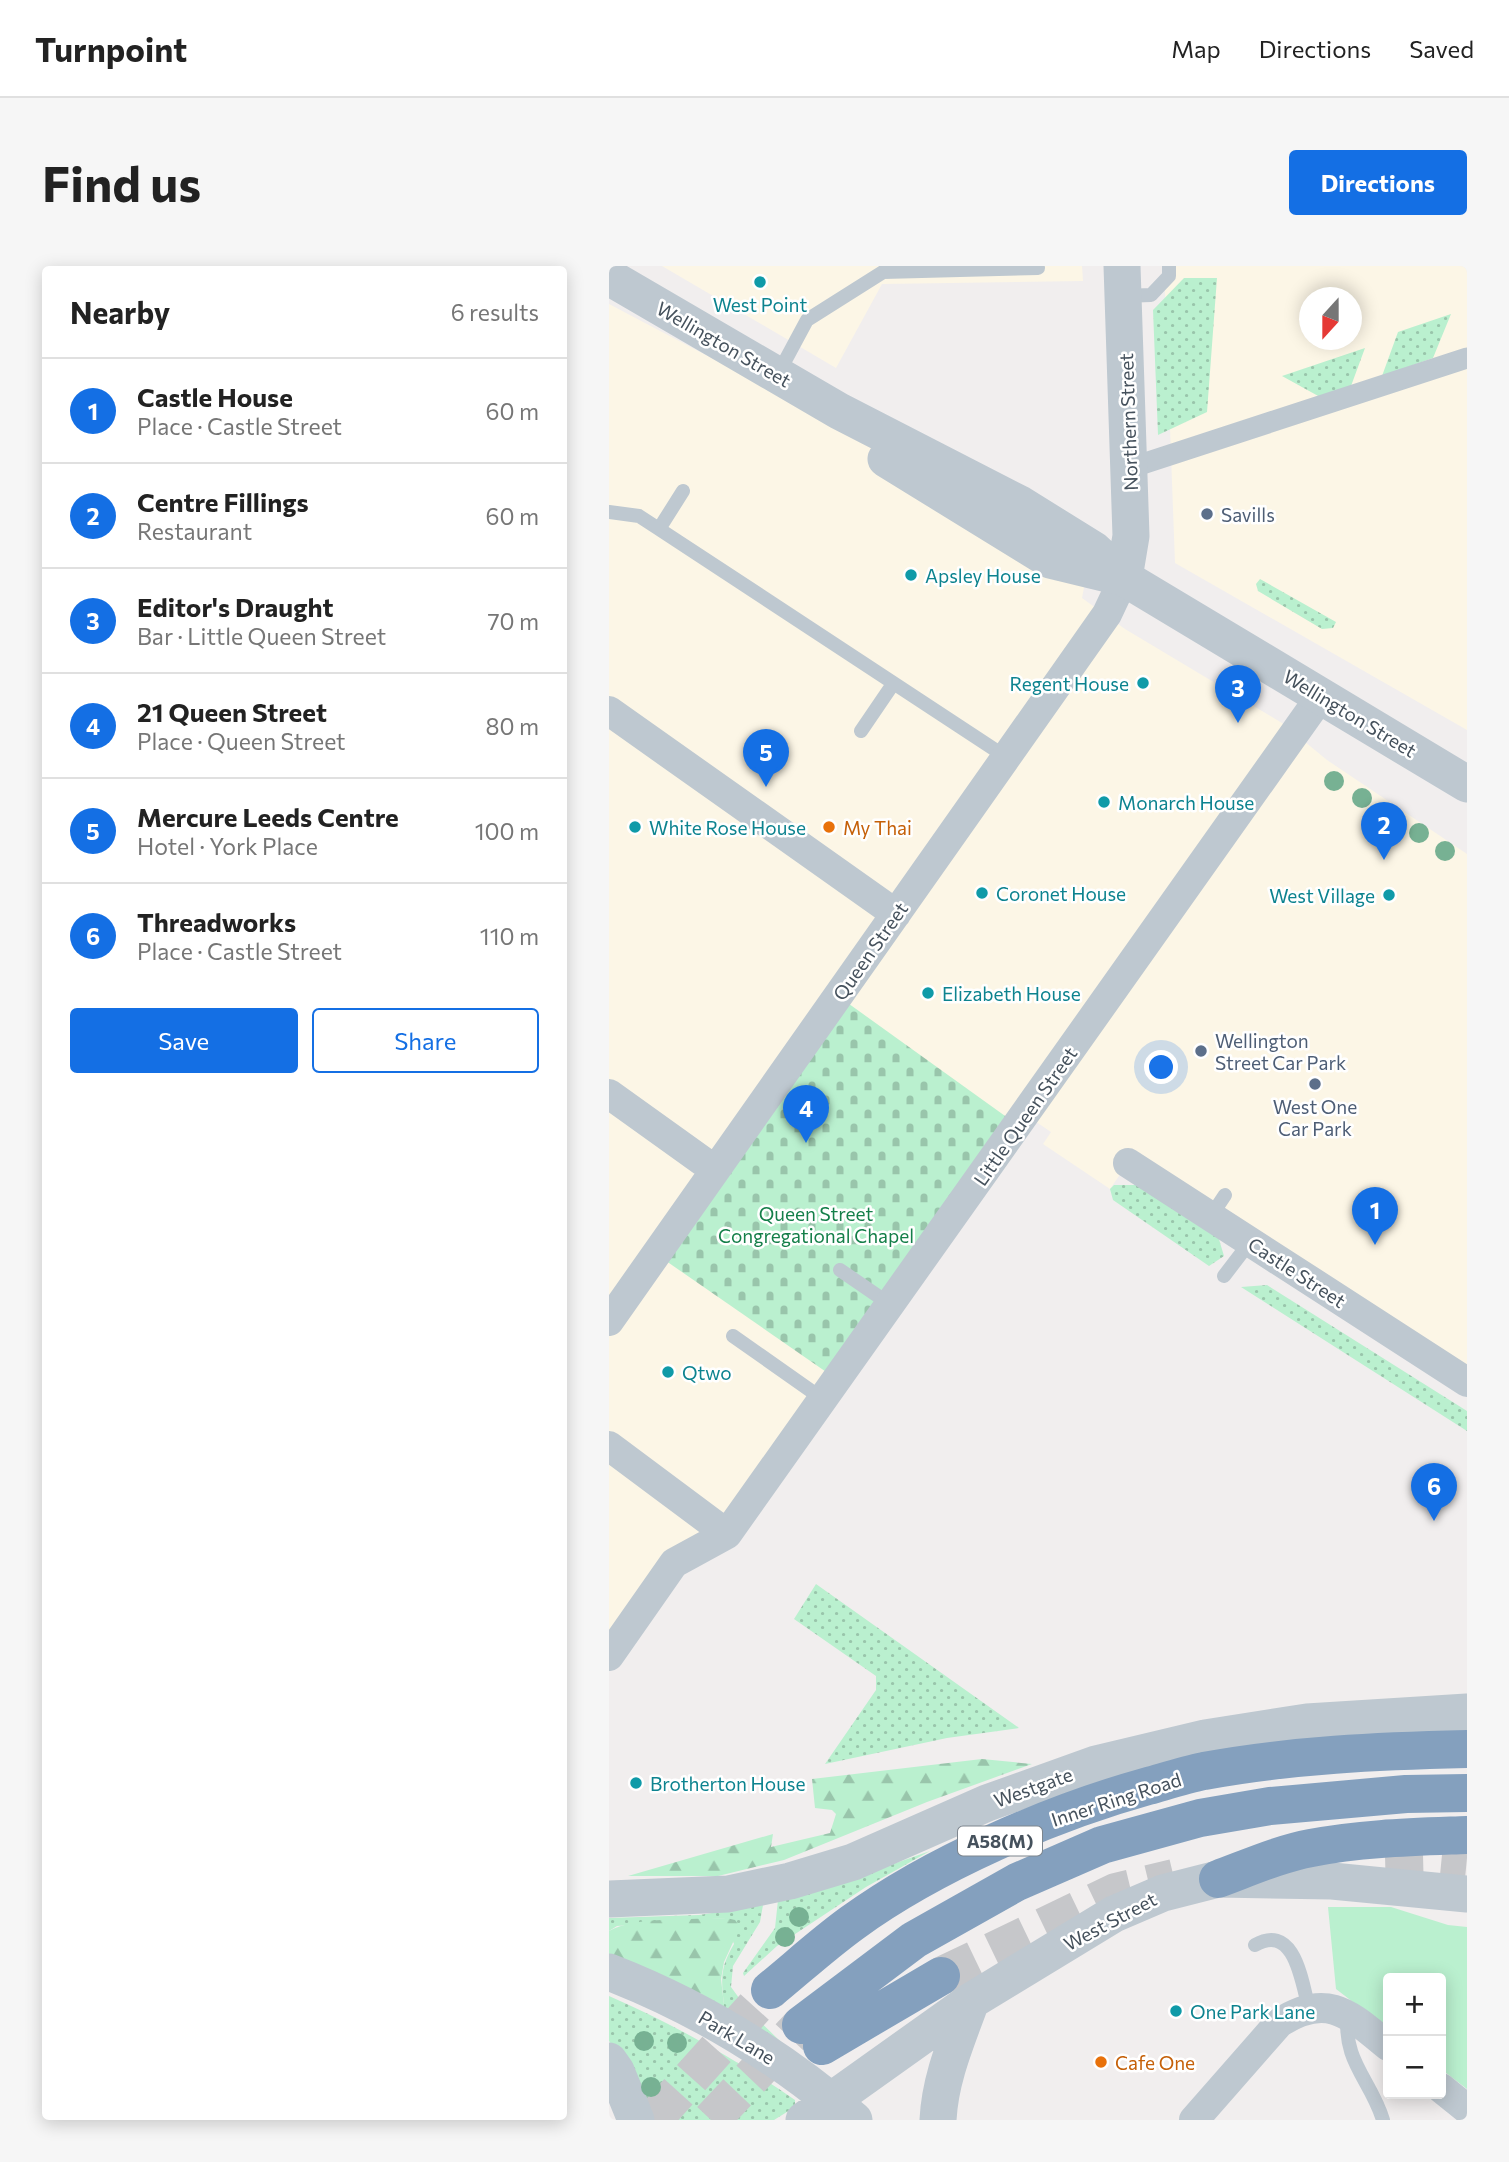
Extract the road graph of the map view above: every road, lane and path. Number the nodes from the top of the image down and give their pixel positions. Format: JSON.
{"nodes":[{"id":1,"x":1169,"y":266,"type":"edge"},
{"id":2,"x":1038,"y":268,"type":"edge"},
{"id":3,"x":609,"y":277,"type":"edge"},
{"id":4,"x":1122,"y":281,"type":"edge"},
{"id":5,"x":1467,"y":358,"type":"edge"},
{"id":6,"x":778,"y":375,"type":"junction"},
{"id":7,"x":1129,"y":468,"type":"junction"},
{"id":8,"x":683,"y":491,"type":"dead end"},
{"id":9,"x":609,"y":512,"type":"edge"},
{"id":10,"x":659,"y":529,"type":"junction"},
{"id":11,"x":1124,"y":578,"type":"junction"},
{"id":12,"x":893,"y":684,"type":"junction"},
{"id":13,"x":1321,"y":696,"type":"junction"},
{"id":14,"x":609,"y":711,"type":"edge"},
{"id":15,"x":861,"y":731,"type":"dead end"},
{"id":16,"x":1006,"y":757,"type":"junction"},
{"id":17,"x":1467,"y":784,"type":"edge"},
{"id":18,"x":896,"y":914,"type":"junction"},
{"id":19,"x":609,"y":1094,"type":"edge"},
{"id":20,"x":1128,"y":1163,"type":"dead end"},
{"id":21,"x":715,"y":1170,"type":"junction"},
{"id":22,"x":1250,"y":1242,"type":"junction"},
{"id":23,"x":840,"y":1270,"type":"dead end"},
{"id":24,"x":1224,"y":1276,"type":"dead end"},
{"id":25,"x":891,"y":1305,"type":"junction"},
{"id":26,"x":609,"y":1321,"type":"edge"},
{"id":27,"x":733,"y":1336,"type":"dead end"},
{"id":28,"x":1467,"y":1382,"type":"edge"},
{"id":29,"x":824,"y":1400,"type":"junction"},
{"id":30,"x":609,"y":1446,"type":"edge"},
{"id":31,"x":727,"y":1534,"type":"junction"},
{"id":32,"x":609,"y":1656,"type":"edge"},
{"id":33,"x":1467,"y":1713,"type":"edge"},
{"id":34,"x":1467,"y":1749,"type":"edge"},
{"id":35,"x":1467,"y":1793,"type":"edge"},
{"id":36,"x":1467,"y":1835,"type":"edge"},
{"id":37,"x":1218,"y":1879,"type":"junction"},
{"id":38,"x":1467,"y":1894,"type":"edge"},
{"id":39,"x":609,"y":1899,"type":"edge"},
{"id":40,"x":1255,"y":1945,"type":"dead end"},
{"id":41,"x":609,"y":1972,"type":"edge"},
{"id":42,"x":941,"y":1976,"type":"tunnel mouth"},
{"id":43,"x":770,"y":1990,"type":"tunnel mouth"},
{"id":44,"x":971,"y":2001,"type":"junction"},
{"id":45,"x":1301,"y":2011,"type":"junction"},
{"id":46,"x":1348,"y":2014,"type":"junction"},
{"id":47,"x":1383,"y":2042,"type":"edge"},
{"id":48,"x":609,"y":2061,"type":"edge"},
{"id":49,"x":1446,"y":2092,"type":"edge"},
{"id":50,"x":1467,"y":2109,"type":"edge"},
{"id":51,"x":830,"y":2113,"type":"edge"},
{"id":52,"x":636,"y":2120,"type":"edge"},
{"id":53,"x":938,"y":2120,"type":"edge"},
{"id":54,"x":1194,"y":2120,"type":"edge"},
{"id":55,"x":1383,"y":2120,"type":"edge"}],
"edges":[{"from":1,"to":4,"type":"lane"},
{"from":2,"to":6,"type":"lane"},
{"from":3,"to":6,"type":"street","name":"Wellington Street"},
{"from":4,"to":7,"type":"street","name":"Northern Street"},
{"from":5,"to":7,"type":"street"},
{"from":6,"to":11,"type":"street","name":"Wellington Street"},
{"from":7,"to":11,"type":"street","name":"Northern Street"},
{"from":8,"to":10,"type":"lane"},
{"from":9,"to":10,"type":"lane"},
{"from":10,"to":12,"type":"lane"},
{"from":11,"to":13,"type":"street","name":"Wellington Street"},
{"from":11,"to":16,"type":"street","name":"Queen Street"},
{"from":12,"to":15,"type":"lane"},
{"from":12,"to":16,"type":"lane"},
{"from":13,"to":17,"type":"street","name":"Wellington Street"},
{"from":13,"to":25,"type":"street","name":"Little Queen Street"},
{"from":14,"to":18,"type":"street"},
{"from":16,"to":18,"type":"street","name":"Queen Street"},
{"from":18,"to":21,"type":"street","name":"Queen Street"},
{"from":19,"to":21,"type":"street"},
{"from":20,"to":22,"type":"street","name":"Castle Street"},
{"from":21,"to":26,"type":"street","name":"Queen Street"},
{"from":22,"to":24,"type":"lane"},
{"from":22,"to":28,"type":"street","name":"Castle Street"},
{"from":23,"to":25,"type":"lane"},
{"from":25,"to":29,"type":"street","name":"Little Queen Street"},
{"from":27,"to":29,"type":"lane"},
{"from":29,"to":31,"type":"street","name":"Little Queen Street"},
{"from":30,"to":31,"type":"street"},
{"from":31,"to":32,"type":"street"},
{"from":33,"to":39,"type":"street","name":"Westgate"},
{"from":34,"to":43,"type":"highway","name":"Inner Ring Road","number":"A58(M)"},
{"from":35,"to":42,"type":"highway","name":"Inner Ring Road","number":"A58(M)"},
{"from":36,"to":37,"type":"highway"},
{"from":37,"to":38,"type":"street","name":"West Street"},
{"from":37,"to":44,"type":"street","name":"West Street"},
{"from":40,"to":45,"type":"lane"},
{"from":41,"to":51,"type":"street","name":"Park Lane"},
{"from":44,"to":51,"type":"street","name":"West Street"},
{"from":44,"to":53,"type":"street"},
{"from":45,"to":46,"type":"street"},
{"from":45,"to":54,"type":"street"},
{"from":46,"to":47,"type":"street"},
{"from":46,"to":55,"type":"lane"},
{"from":48,"to":52,"type":"street"},
{"from":49,"to":50,"type":"street"}]}
